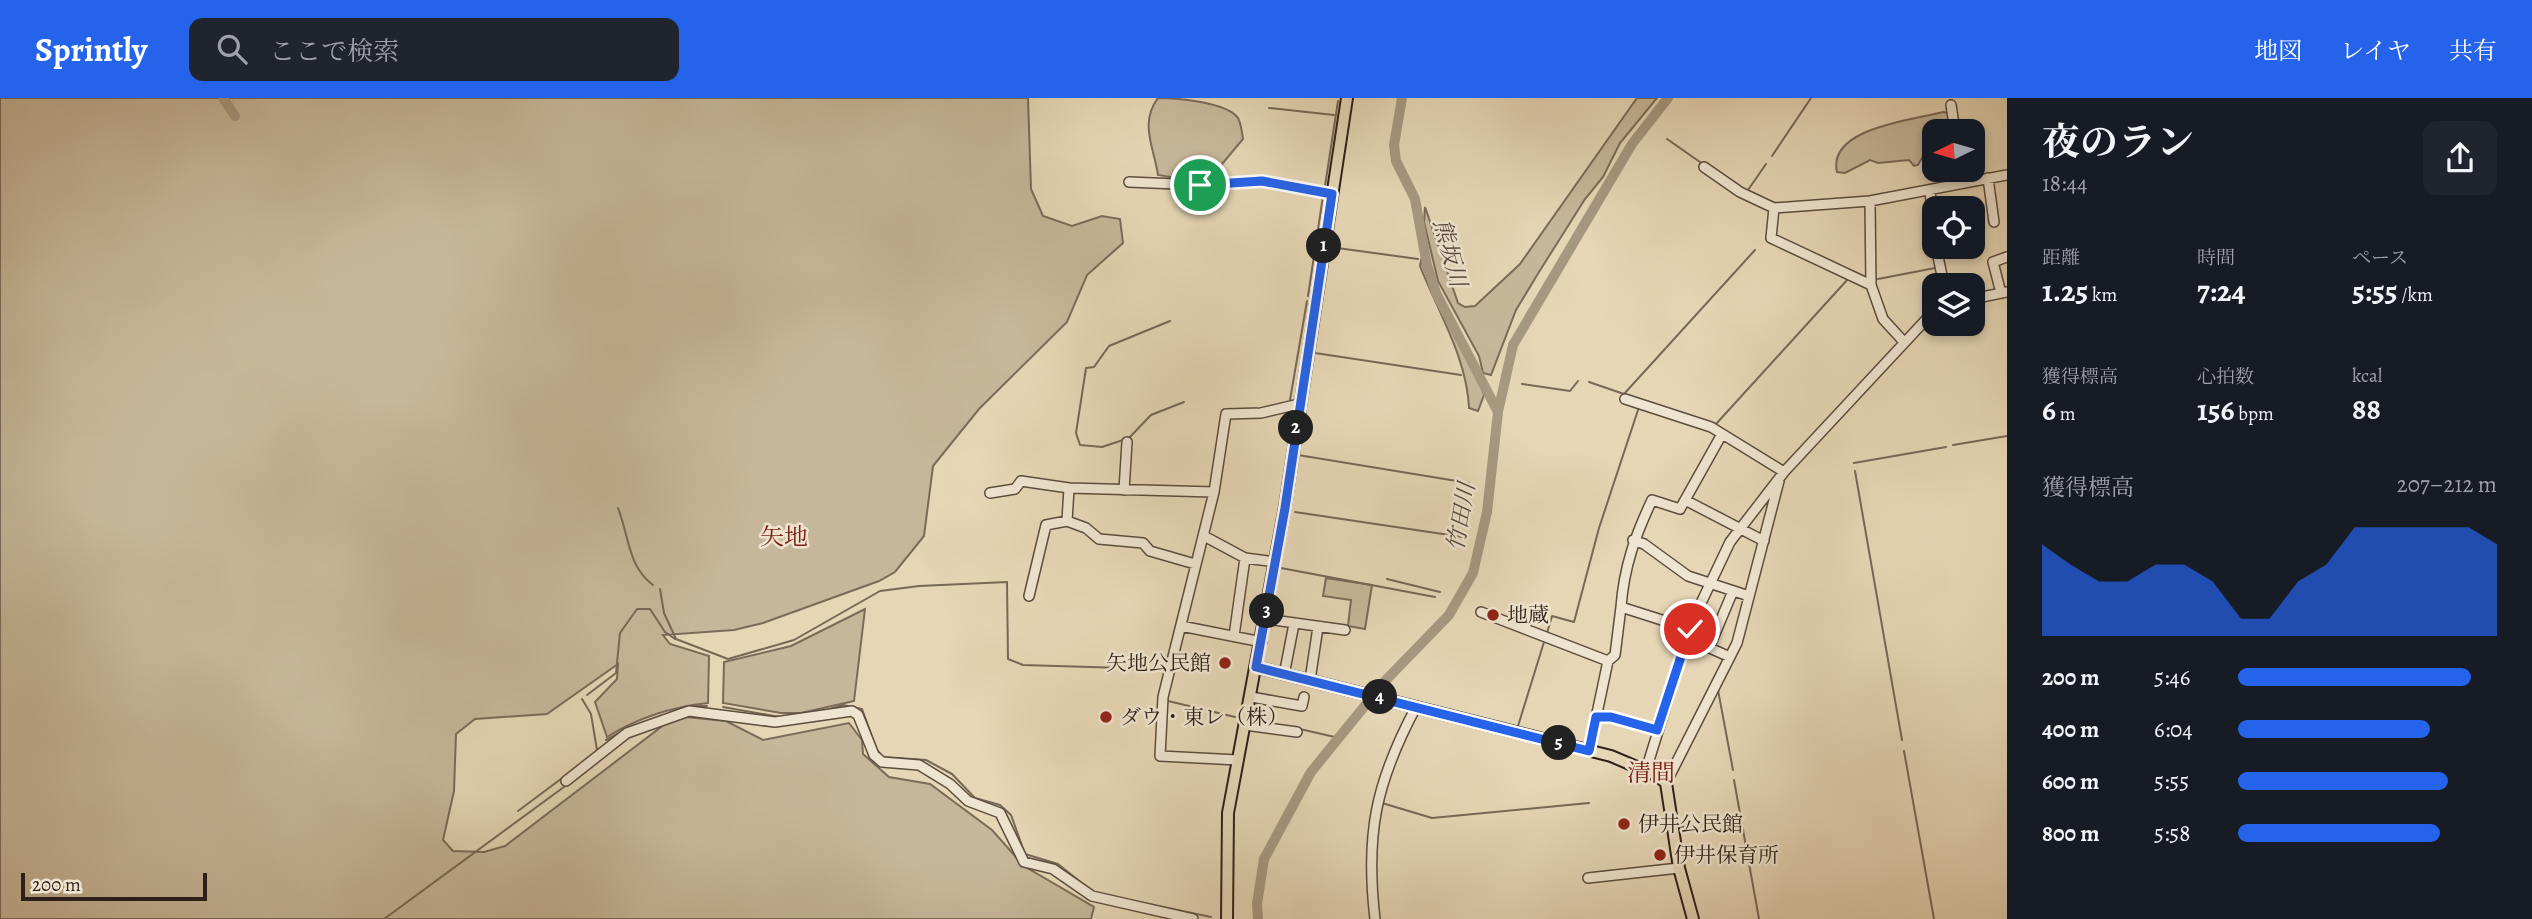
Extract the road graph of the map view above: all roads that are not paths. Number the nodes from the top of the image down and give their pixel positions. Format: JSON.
{"nodes":[{"id":1,"x":1347,"y":98,"type":"edge"},
{"id":2,"x":1951,"y":104,"type":"dead end"},
{"id":3,"x":1953,"y":119,"type":"edge"},
{"id":4,"x":1704,"y":167,"type":"dead end"},
{"id":5,"x":2007,"y":175,"type":"edge"},
{"id":6,"x":1985,"y":178,"type":"edge"},
{"id":7,"x":1988,"y":178,"type":"junction"},
{"id":8,"x":1129,"y":182,"type":"dead end"},
{"id":9,"x":1964,"y":182,"type":"edge"},
{"id":10,"x":1930,"y":192,"type":"junction"},
{"id":11,"x":1332,"y":194,"type":"junction"},
{"id":12,"x":1930,"y":196,"type":"edge"},
{"id":13,"x":1870,"y":201,"type":"junction"},
{"id":14,"x":1773,"y":208,"type":"junction"},
{"id":15,"x":1994,"y":222,"type":"dead end"},
{"id":16,"x":2007,"y":257,"type":"edge"},
{"id":17,"x":1871,"y":285,"type":"junction"},
{"id":18,"x":2004,"y":292,"type":"edge"},
{"id":19,"x":1985,"y":296,"type":"edge"},
{"id":20,"x":1922,"y":323,"type":"edge"},
{"id":21,"x":1904,"y":342,"type":"junction"},
{"id":22,"x":1625,"y":398,"type":"dead end"},
{"id":23,"x":1299,"y":404,"type":"junction"},
{"id":24,"x":1722,"y":433,"type":"junction"},
{"id":25,"x":1127,"y":442,"type":"dead end"},
{"id":26,"x":1782,"y":476,"type":"junction"},
{"id":27,"x":1069,"y":488,"type":"junction"},
{"id":28,"x":1124,"y":490,"type":"junction"},
{"id":29,"x":1214,"y":492,"type":"junction"},
{"id":30,"x":990,"y":493,"type":"dead end"},
{"id":31,"x":1685,"y":500,"type":"junction"},
{"id":32,"x":1068,"y":521,"type":"junction"},
{"id":33,"x":1738,"y":530,"type":"junction"},
{"id":34,"x":1203,"y":536,"type":"junction"},
{"id":35,"x":1633,"y":540,"type":"junction"},
{"id":36,"x":1764,"y":541,"type":"junction"},
{"id":37,"x":1245,"y":558,"type":"junction"},
{"id":38,"x":1276,"y":562,"type":"junction"},
{"id":39,"x":1195,"y":564,"type":"junction"},
{"id":40,"x":1709,"y":583,"type":"junction"},
{"id":41,"x":1733,"y":591,"type":"junction"},
{"id":42,"x":1029,"y":596,"type":"dead end"},
{"id":43,"x":1749,"y":596,"type":"junction"},
{"id":44,"x":1621,"y":607,"type":"junction"},
{"id":45,"x":1481,"y":612,"type":"dead end"},
{"id":46,"x":1266,"y":619,"type":"junction"},
{"id":47,"x":1294,"y":624,"type":"junction"},
{"id":48,"x":1181,"y":626,"type":"junction"},
{"id":49,"x":1318,"y":627,"type":"junction"},
{"id":50,"x":1345,"y":631,"type":"dead end"},
{"id":51,"x":1688,"y":633,"type":"junction"},
{"id":52,"x":1234,"y":636,"type":"junction"},
{"id":53,"x":1262,"y":642,"type":"junction"},
{"id":54,"x":1709,"y":648,"type":"junction"},
{"id":55,"x":1730,"y":657,"type":"junction"},
{"id":56,"x":1608,"y":661,"type":"junction"},
{"id":57,"x":1256,"y":667,"type":"junction"},
{"id":58,"x":1284,"y":674,"type":"junction"},
{"id":59,"x":1310,"y":680,"type":"junction"},
{"id":60,"x":1251,"y":697,"type":"junction"},
{"id":61,"x":1304,"y":697,"type":"dead end"},
{"id":62,"x":1411,"y":705,"type":"junction"},
{"id":63,"x":1596,"y":717,"type":"junction"},
{"id":64,"x":1245,"y":725,"type":"junction"},
{"id":65,"x":1657,"y":730,"type":"junction"},
{"id":66,"x":1297,"y":732,"type":"dead end"},
{"id":67,"x":1589,"y":751,"type":"junction"},
{"id":68,"x":1238,"y":760,"type":"junction"},
{"id":69,"x":1646,"y":770,"type":"junction"},
{"id":70,"x":566,"y":781,"type":"dead end"},
{"id":71,"x":1665,"y":783,"type":"junction"},
{"id":72,"x":1679,"y":868,"type":"junction"},
{"id":73,"x":1588,"y":878,"type":"dead end"},
{"id":74,"x":1193,"y":919,"type":"edge"},
{"id":75,"x":1227,"y":919,"type":"edge"},
{"id":76,"x":1375,"y":919,"type":"edge"},
{"id":77,"x":1693,"y":919,"type":"edge"}],
"edges":[{"from":1,"to":11,"type":"main road"},
{"from":2,"to":3,"type":"street"},
{"from":4,"to":14,"type":"street"},
{"from":5,"to":7,"type":"street"},
{"from":6,"to":7,"type":"street"},
{"from":7,"to":15,"type":"street"},
{"from":8,"to":11,"type":"street"},
{"from":9,"to":10,"type":"street"},
{"from":10,"to":12,"type":"street"},
{"from":10,"to":13,"type":"street"},
{"from":11,"to":23,"type":"main road"},
{"from":13,"to":14,"type":"street"},
{"from":13,"to":17,"type":"street"},
{"from":14,"to":17,"type":"street"},
{"from":16,"to":18,"type":"street"},
{"from":17,"to":21,"type":"street"},
{"from":18,"to":19,"type":"street"},
{"from":20,"to":21,"type":"street"},
{"from":21,"to":26,"type":"street"},
{"from":22,"to":24,"type":"street"},
{"from":23,"to":29,"type":"street"},
{"from":23,"to":38,"type":"main road"},
{"from":24,"to":26,"type":"street"},
{"from":24,"to":31,"type":"street"},
{"from":25,"to":28,"type":"street"},
{"from":26,"to":33,"type":"street"},
{"from":26,"to":36,"type":"street"},
{"from":27,"to":28,"type":"street"},
{"from":27,"to":30,"type":"street"},
{"from":27,"to":32,"type":"street"},
{"from":28,"to":29,"type":"street"},
{"from":29,"to":34,"type":"street"},
{"from":31,"to":33,"type":"street"},
{"from":31,"to":35,"type":"street"},
{"from":32,"to":39,"type":"street"},
{"from":32,"to":42,"type":"street"},
{"from":33,"to":36,"type":"street"},
{"from":33,"to":40,"type":"street"},
{"from":34,"to":37,"type":"street"},
{"from":34,"to":39,"type":"street"},
{"from":35,"to":40,"type":"street"},
{"from":35,"to":44,"type":"street"},
{"from":36,"to":43,"type":"street"},
{"from":37,"to":38,"type":"street"},
{"from":37,"to":52,"type":"street"},
{"from":38,"to":46,"type":"main road"},
{"from":39,"to":48,"type":"street"},
{"from":40,"to":41,"type":"street"},
{"from":40,"to":51,"type":"street"},
{"from":41,"to":43,"type":"street"},
{"from":41,"to":54,"type":"street"},
{"from":43,"to":55,"type":"street"},
{"from":44,"to":51,"type":"street"},
{"from":44,"to":56,"type":"street"},
{"from":45,"to":56,"type":"street"},
{"from":46,"to":47,"type":"street"},
{"from":46,"to":53,"type":"main road"},
{"from":47,"to":49,"type":"street"},
{"from":47,"to":58,"type":"street"},
{"from":48,"to":52,"type":"street"},
{"from":48,"to":68,"type":"street"},
{"from":49,"to":50,"type":"street"},
{"from":49,"to":59,"type":"street"},
{"from":51,"to":54,"type":"street"},
{"from":51,"to":65,"type":"street"},
{"from":52,"to":53,"type":"street"},
{"from":53,"to":57,"type":"main road"},
{"from":54,"to":55,"type":"street"},
{"from":55,"to":71,"type":"street"},
{"from":56,"to":63,"type":"street"},
{"from":57,"to":58,"type":"main road"},
{"from":57,"to":60,"type":"main road"},
{"from":58,"to":59,"type":"main road"},
{"from":59,"to":62,"type":"main road"},
{"from":60,"to":61,"type":"street"},
{"from":60,"to":64,"type":"main road"},
{"from":62,"to":67,"type":"main road"},
{"from":62,"to":76,"type":"street"},
{"from":63,"to":65,"type":"street"},
{"from":63,"to":67,"type":"street"},
{"from":64,"to":66,"type":"street"},
{"from":64,"to":68,"type":"main road"},
{"from":65,"to":69,"type":"street"},
{"from":67,"to":69,"type":"main road"},
{"from":68,"to":75,"type":"main road"},
{"from":69,"to":71,"type":"main road"},
{"from":70,"to":74,"type":"street"},
{"from":71,"to":72,"type":"main road"},
{"from":72,"to":73,"type":"street"},
{"from":72,"to":77,"type":"main road"}]}
